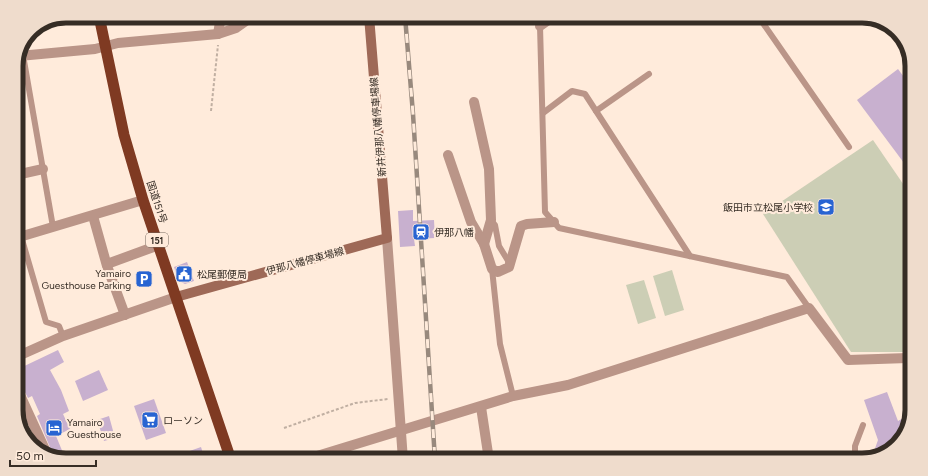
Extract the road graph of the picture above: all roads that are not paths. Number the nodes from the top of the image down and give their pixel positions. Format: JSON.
{"nodes":[{"id":1,"x":100,"y":23,"type":"edge"},
{"id":2,"x":220,"y":23,"type":"edge"},
{"id":3,"x":243,"y":23,"type":"edge"},
{"id":4,"x":370,"y":23,"type":"edge"},
{"id":5,"x":539,"y":23,"type":"edge"},
{"id":6,"x":763,"y":23,"type":"edge"},
{"id":7,"x":218,"y":34,"type":"junction"},
{"id":8,"x":105,"y":47,"type":"junction"},
{"id":9,"x":24,"y":56,"type":"edge"},
{"id":10,"x":23,"y":66,"type":"edge"},
{"id":11,"x":648,"y":74,"type":"dead end"},
{"id":12,"x":474,"y":102,"type":"dead end"},
{"id":13,"x":596,"y":111,"type":"junction"},
{"id":14,"x":543,"y":113,"type":"junction"},
{"id":15,"x":849,"y":147,"type":"dead end"},
{"id":16,"x":448,"y":155,"type":"dead end"},
{"id":17,"x":43,"y":169,"type":"junction"},
{"id":18,"x":23,"y":173,"type":"edge"},
{"id":19,"x":143,"y":200,"type":"junction"},
{"id":20,"x":93,"y":216,"type":"junction"},
{"id":21,"x":491,"y":220,"type":"junction"},
{"id":22,"x":554,"y":222,"type":"junction"},
{"id":23,"x":53,"y":227,"type":"junction"},
{"id":24,"x":23,"y":236,"type":"edge"},
{"id":25,"x":386,"y":238,"type":"junction"},
{"id":26,"x":484,"y":244,"type":"junction"},
{"id":27,"x":159,"y":245,"type":"junction"},
{"id":28,"x":23,"y":250,"type":"edge"},
{"id":29,"x":690,"y":256,"type":"junction"},
{"id":30,"x":107,"y":264,"type":"junction"},
{"id":31,"x":510,"y":264,"type":"junction"},
{"id":32,"x":492,"y":269,"type":"junction"},
{"id":33,"x":176,"y":296,"type":"junction"},
{"id":34,"x":809,"y":308,"type":"junction"},
{"id":35,"x":125,"y":314,"type":"junction"},
{"id":36,"x":63,"y":336,"type":"junction"},
{"id":37,"x":23,"y":354,"type":"edge"},
{"id":38,"x":905,"y":358,"type":"edge"},
{"id":39,"x":514,"y":396,"type":"junction"},
{"id":40,"x":23,"y":401,"type":"edge"},
{"id":41,"x":481,"y":407,"type":"junction"},
{"id":42,"x":864,"y":425,"type":"dead end"},
{"id":43,"x":401,"y":429,"type":"junction"},
{"id":44,"x":44,"y":447,"type":"edge"},
{"id":45,"x":229,"y":453,"type":"edge"},
{"id":46,"x":326,"y":453,"type":"edge"},
{"id":47,"x":403,"y":453,"type":"edge"},
{"id":48,"x":488,"y":453,"type":"edge"},
{"id":49,"x":855,"y":453,"type":"edge"}],
"edges":[{"from":1,"to":8,"type":"highway","name":"国道151号","number":"151"},
{"from":2,"to":7,"type":"street"},
{"from":3,"to":7,"type":"street"},
{"from":4,"to":25,"type":"main road","name":"新井伊那八幡停車場線"},
{"from":5,"to":14,"type":"lane"},
{"from":6,"to":15,"type":"lane"},
{"from":7,"to":8,"type":"street"},
{"from":8,"to":9,"type":"street"},
{"from":8,"to":19,"type":"highway","name":"国道151号","number":"151"},
{"from":10,"to":17,"type":"lane"},
{"from":11,"to":13,"type":"lane"},
{"from":12,"to":21,"type":"street"},
{"from":13,"to":14,"type":"lane"},
{"from":13,"to":29,"type":"lane"},
{"from":14,"to":22,"type":"lane"},
{"from":16,"to":26,"type":"street"},
{"from":17,"to":18,"type":"street"},
{"from":17,"to":23,"type":"lane"},
{"from":19,"to":20,"type":"street"},
{"from":19,"to":27,"type":"highway","name":"国道151号","number":"151"},
{"from":20,"to":23,"type":"street"},
{"from":20,"to":30,"type":"street"},
{"from":21,"to":26,"type":"street"},
{"from":21,"to":31,"type":"lane"},
{"from":22,"to":29,"type":"lane"},
{"from":22,"to":31,"type":"street"},
{"from":23,"to":24,"type":"street"},
{"from":25,"to":33,"type":"main road","name":"伊那八幡停車場線"},
{"from":25,"to":43,"type":"street"},
{"from":26,"to":32,"type":"street"},
{"from":27,"to":30,"type":"street"},
{"from":27,"to":33,"type":"highway","name":"国道151号","number":"151"},
{"from":28,"to":36,"type":"lane"},
{"from":29,"to":34,"type":"lane"},
{"from":30,"to":35,"type":"street"},
{"from":31,"to":32,"type":"street"},
{"from":32,"to":39,"type":"lane"},
{"from":33,"to":35,"type":"street"},
{"from":33,"to":45,"type":"highway","name":"国道151号","number":"151"},
{"from":34,"to":38,"type":"street"},
{"from":34,"to":39,"type":"street"},
{"from":35,"to":36,"type":"street"},
{"from":36,"to":37,"type":"street"},
{"from":39,"to":41,"type":"street"},
{"from":40,"to":44,"type":"street"},
{"from":41,"to":43,"type":"street"},
{"from":41,"to":48,"type":"street"},
{"from":42,"to":49,"type":"lane"},
{"from":43,"to":46,"type":"street"},
{"from":43,"to":47,"type":"street"}]}
